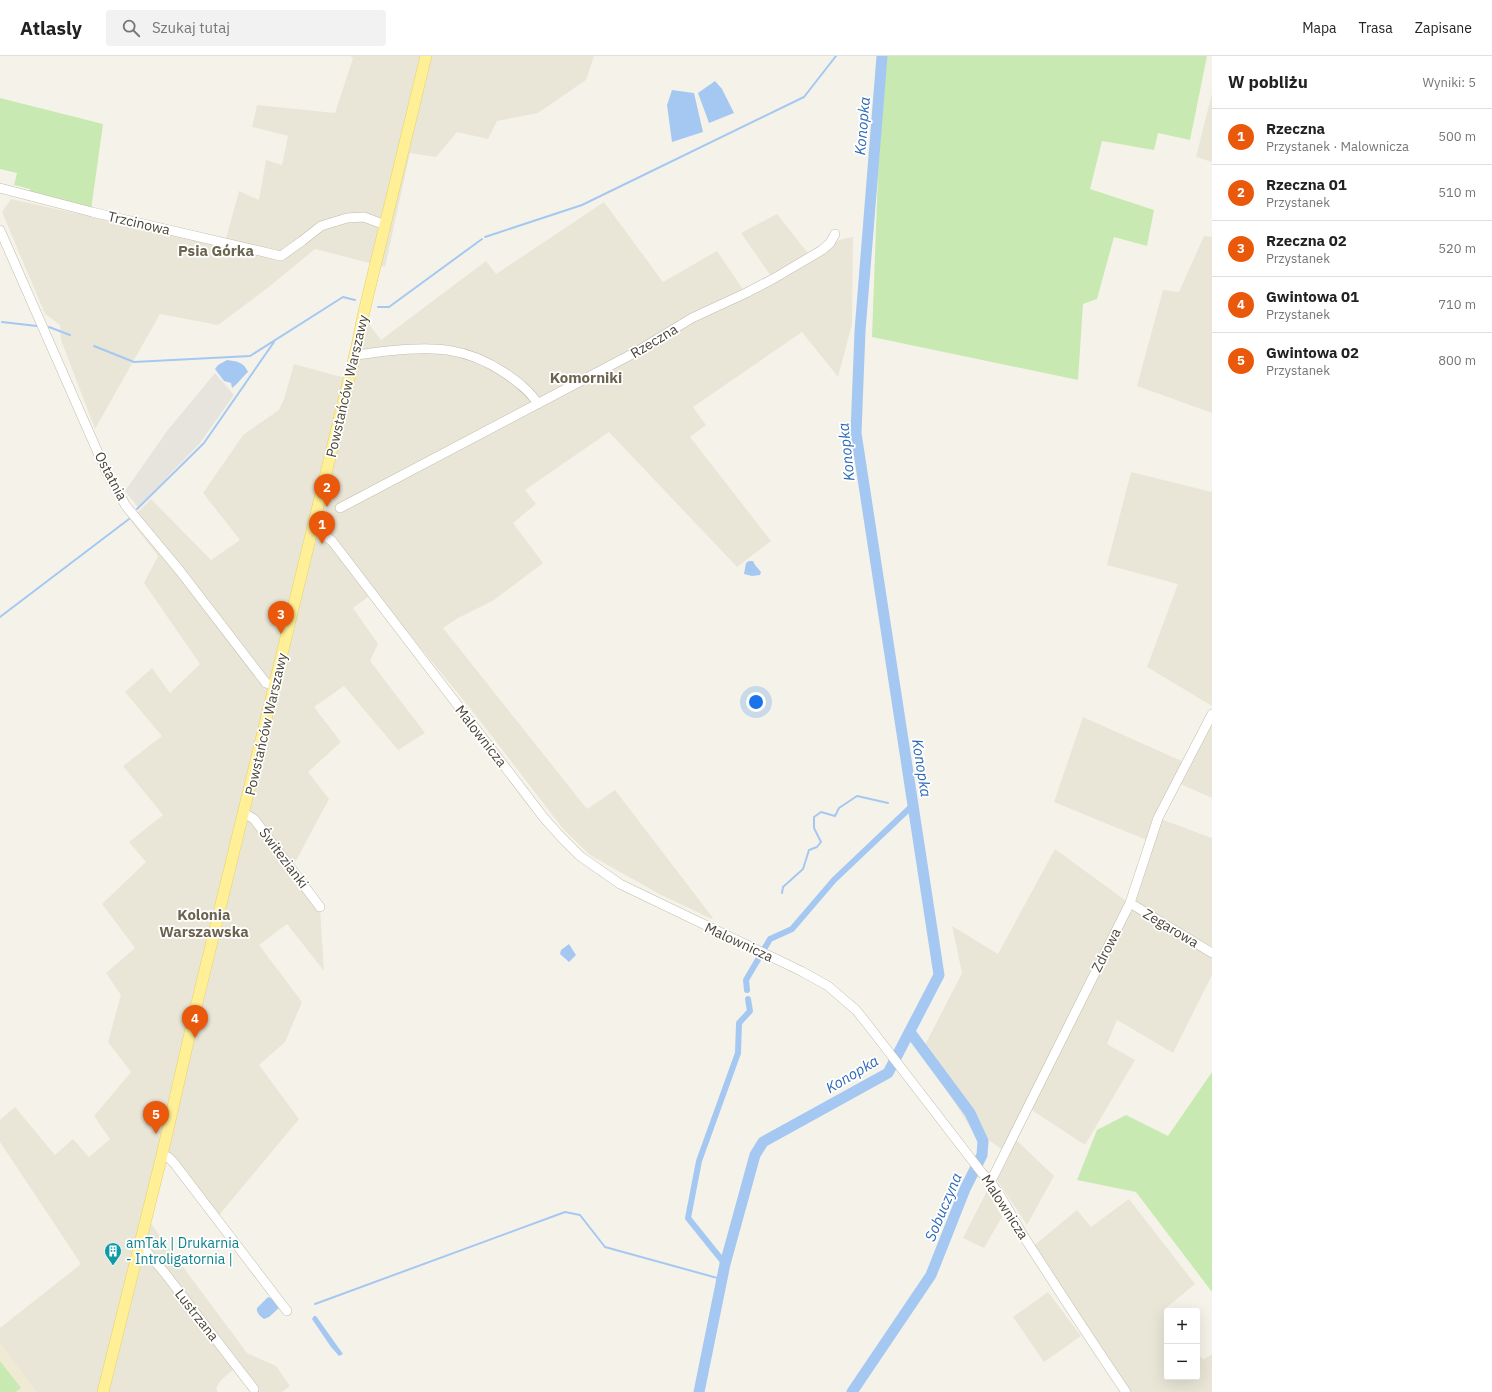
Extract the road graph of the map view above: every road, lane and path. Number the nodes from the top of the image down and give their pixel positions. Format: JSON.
{"nodes":[{"id":1,"x":426,"y":56,"type":"edge"},
{"id":2,"x":0,"y":188,"type":"edge"},
{"id":3,"x":385,"y":225,"type":"junction"},
{"id":4,"x":0,"y":230,"type":"edge"},
{"id":5,"x":835,"y":234,"type":"dead end"},
{"id":6,"x":356,"y":350,"type":"junction"},
{"id":7,"x":538,"y":404,"type":"junction"},
{"id":8,"x":340,"y":508,"type":"dead end"},
{"id":9,"x":312,"y":529,"type":"junction"},
{"id":10,"x":275,"y":686,"type":"junction"},
{"id":11,"x":1212,"y":714,"type":"edge"},
{"id":12,"x":244,"y":813,"type":"junction"},
{"id":13,"x":1130,"y":903,"type":"junction"},
{"id":14,"x":320,"y":907,"type":"dead end"},
{"id":15,"x":1212,"y":953,"type":"edge"},
{"id":16,"x":162,"y":1155,"type":"junction"},
{"id":17,"x":991,"y":1181,"type":"junction"},
{"id":18,"x":139,"y":1242,"type":"junction"},
{"id":19,"x":287,"y":1311,"type":"dead end"},
{"id":20,"x":254,"y":1389,"type":"dead end"},
{"id":21,"x":103,"y":1392,"type":"edge"},
{"id":22,"x":1126,"y":1392,"type":"edge"}],
"edges":[{"from":1,"to":3,"type":"main road","name":"Powstańców Warszawy"},
{"from":2,"to":3,"type":"street","name":"Trzcinowa"},
{"from":3,"to":6,"type":"main road","name":"Powstańców Warszawy"},
{"from":4,"to":10,"type":"street","name":"Ostatnia"},
{"from":5,"to":7,"type":"street","name":"Rzeczna"},
{"from":6,"to":7,"type":"street"},
{"from":6,"to":9,"type":"main road","name":"Powstańców Warszawy"},
{"from":7,"to":8,"type":"street","name":"Rzeczna"},
{"from":9,"to":10,"type":"main road","name":"Powstańców Warszawy"},
{"from":9,"to":17,"type":"street","name":"Malownicza"},
{"from":10,"to":12,"type":"main road","name":"Powstańców Warszawy"},
{"from":11,"to":13,"type":"street","name":"Zdrowa"},
{"from":12,"to":14,"type":"street","name":"Świtezianki"},
{"from":12,"to":16,"type":"main road","name":"Powstańców Warszawy"},
{"from":13,"to":15,"type":"street","name":"Zegarowa"},
{"from":13,"to":17,"type":"street","name":"Zdrowa"},
{"from":16,"to":18,"type":"main road","name":"Powstańców Warszawy"},
{"from":16,"to":19,"type":"street"},
{"from":17,"to":22,"type":"street","name":"Malownicza"},
{"from":18,"to":20,"type":"street","name":"Lustrzana"},
{"from":18,"to":21,"type":"main road","name":"Powstańców Warszawy"}]}
